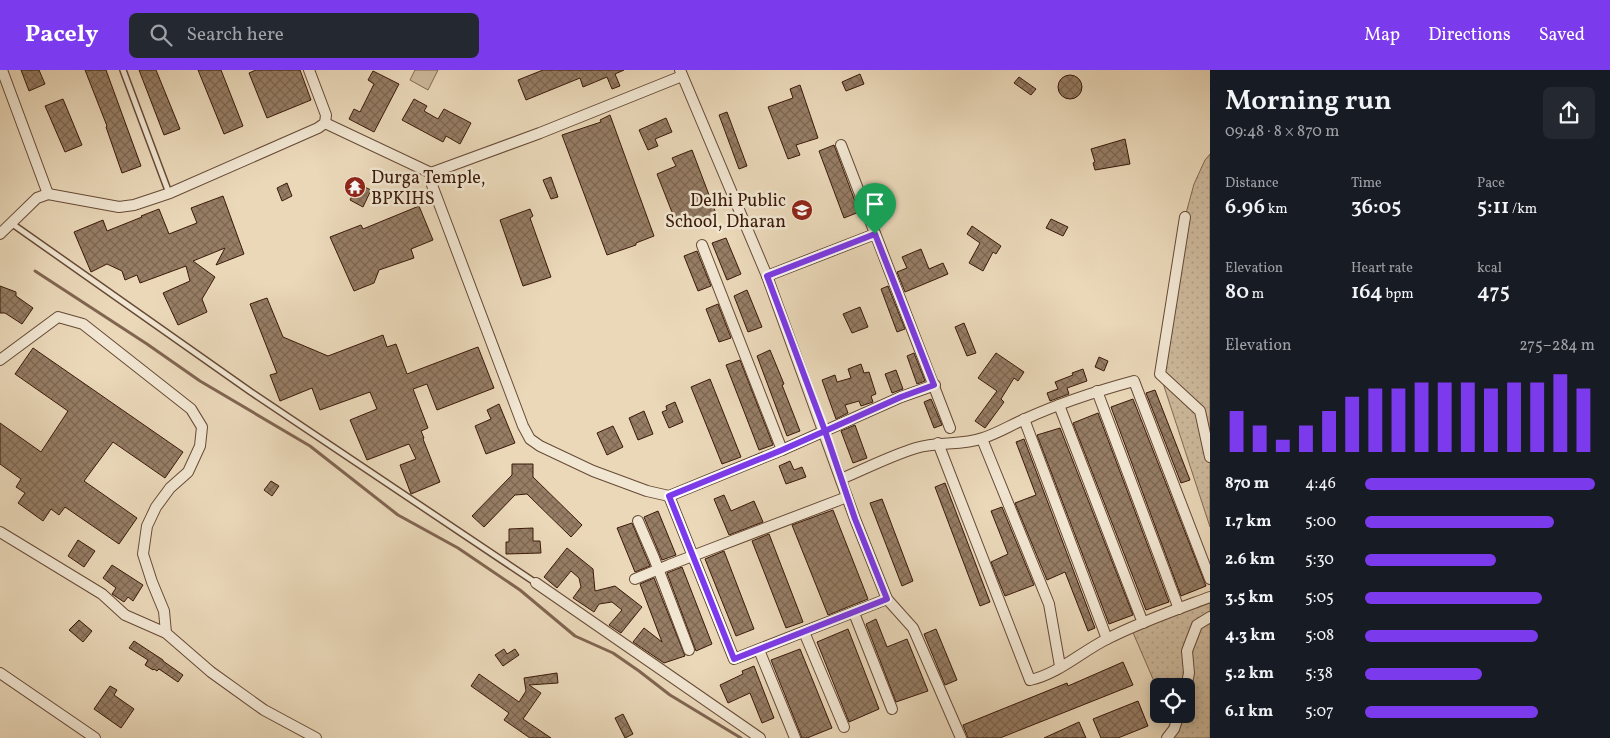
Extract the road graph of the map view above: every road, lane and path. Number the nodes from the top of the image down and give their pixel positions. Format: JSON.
{"nodes":[{"id":1,"x":2,"y":70,"type":"edge"},
{"id":2,"x":123,"y":70,"type":"edge"},
{"id":3,"x":309,"y":70,"type":"edge"},
{"id":4,"x":681,"y":73,"type":"edge"},
{"id":5,"x":325,"y":122,"type":"junction"},
{"id":6,"x":841,"y":145,"type":"dead end"},
{"id":7,"x":432,"y":173,"type":"junction"},
{"id":8,"x":170,"y":193,"type":"junction"},
{"id":9,"x":48,"y":194,"type":"junction"},
{"id":10,"x":1185,"y":217,"type":"dead end"},
{"id":11,"x":11,"y":223,"type":"junction"},
{"id":12,"x":0,"y":234,"type":"edge"},
{"id":13,"x":875,"y":234,"type":"junction"},
{"id":14,"x":702,"y":245,"type":"dead end"},
{"id":15,"x":767,"y":276,"type":"junction"},
{"id":16,"x":0,"y":360,"type":"edge"},
{"id":17,"x":934,"y":385,"type":"junction"},
{"id":18,"x":1097,"y":391,"type":"junction"},
{"id":19,"x":1059,"y":405,"type":"junction"},
{"id":20,"x":1024,"y":419,"type":"junction"},
{"id":21,"x":950,"y":428,"type":"dead end"},
{"id":22,"x":825,"y":431,"type":"junction"},
{"id":23,"x":982,"y":439,"type":"junction"},
{"id":24,"x":938,"y":443,"type":"junction"},
{"id":25,"x":782,"y":450,"type":"junction"},
{"id":26,"x":1210,"y":457,"type":"edge"},
{"id":27,"x":841,"y":479,"type":"junction"},
{"id":28,"x":669,"y":496,"type":"junction"},
{"id":29,"x":847,"y":497,"type":"junction"},
{"id":30,"x":638,"y":521,"type":"dead end"},
{"id":31,"x":0,"y":532,"type":"edge"},
{"id":32,"x":693,"y":555,"type":"junction"},
{"id":33,"x":658,"y":569,"type":"junction"},
{"id":34,"x":635,"y":579,"type":"dead end"},
{"id":35,"x":1210,"y":579,"type":"edge"},
{"id":36,"x":536,"y":583,"type":"joint"},
{"id":37,"x":1210,"y":597,"type":"edge"},
{"id":38,"x":887,"y":599,"type":"junction"},
{"id":39,"x":1179,"y":609,"type":"junction"},
{"id":40,"x":854,"y":613,"type":"junction"},
{"id":41,"x":1210,"y":617,"type":"edge"},
{"id":42,"x":1144,"y":623,"type":"junction"},
{"id":43,"x":804,"y":632,"type":"junction"},
{"id":44,"x":166,"y":633,"type":"junction"},
{"id":45,"x":1107,"y":639,"type":"junction"},
{"id":46,"x":689,"y":650,"type":"dead end"},
{"id":47,"x":759,"y":650,"type":"junction"},
{"id":48,"x":1060,"y":666,"type":"junction"},
{"id":49,"x":0,"y":673,"type":"edge"},
{"id":50,"x":1188,"y":678,"type":"edge"},
{"id":51,"x":892,"y":709,"type":"dead end"},
{"id":52,"x":1176,"y":723,"type":"edge"},
{"id":53,"x":844,"y":727,"type":"dead end"},
{"id":54,"x":95,"y":738,"type":"edge"},
{"id":55,"x":316,"y":738,"type":"edge"},
{"id":56,"x":760,"y":738,"type":"edge"},
{"id":57,"x":795,"y":738,"type":"edge"},
{"id":58,"x":961,"y":738,"type":"edge"},
{"id":59,"x":1168,"y":738,"type":"edge"}],
"edges":[{"from":1,"to":9,"type":"street"},
{"from":2,"to":8,"type":"lane"},
{"from":3,"to":5,"type":"street"},
{"from":4,"to":7,"type":"street"},
{"from":4,"to":15,"type":"street"},
{"from":5,"to":7,"type":"street"},
{"from":5,"to":8,"type":"street"},
{"from":6,"to":13,"type":"street"},
{"from":7,"to":28,"type":"street"},
{"from":8,"to":9,"type":"street"},
{"from":9,"to":11,"type":"street"},
{"from":10,"to":26,"type":"street"},
{"from":11,"to":12,"type":"street"},
{"from":11,"to":36,"type":"lane"},
{"from":13,"to":15,"type":"street"},
{"from":13,"to":17,"type":"street"},
{"from":14,"to":25,"type":"street"},
{"from":15,"to":22,"type":"street"},
{"from":16,"to":44,"type":"street"},
{"from":17,"to":21,"type":"street"},
{"from":17,"to":22,"type":"street"},
{"from":18,"to":19,"type":"street"},
{"from":18,"to":35,"type":"street"},
{"from":18,"to":39,"type":"street"},
{"from":19,"to":20,"type":"street"},
{"from":19,"to":42,"type":"street"},
{"from":20,"to":23,"type":"street"},
{"from":20,"to":45,"type":"street"},
{"from":22,"to":25,"type":"street"},
{"from":22,"to":27,"type":"street"},
{"from":23,"to":24,"type":"street"},
{"from":23,"to":48,"type":"street"},
{"from":24,"to":27,"type":"street"},
{"from":24,"to":48,"type":"street"},
{"from":25,"to":28,"type":"street"},
{"from":27,"to":29,"type":"street"},
{"from":28,"to":32,"type":"street"},
{"from":29,"to":32,"type":"street"},
{"from":29,"to":38,"type":"street"},
{"from":30,"to":33,"type":"street"},
{"from":31,"to":44,"type":"street"},
{"from":32,"to":33,"type":"street"},
{"from":32,"to":47,"type":"street"},
{"from":33,"to":34,"type":"street"},
{"from":33,"to":46,"type":"street"},
{"from":36,"to":56,"type":"street"},
{"from":37,"to":39,"type":"street"},
{"from":38,"to":40,"type":"street"},
{"from":38,"to":58,"type":"street"},
{"from":39,"to":42,"type":"street"},
{"from":40,"to":43,"type":"street"},
{"from":40,"to":51,"type":"street"},
{"from":41,"to":50,"type":"street"},
{"from":42,"to":45,"type":"street"},
{"from":43,"to":47,"type":"street"},
{"from":43,"to":53,"type":"street"},
{"from":44,"to":55,"type":"street"},
{"from":45,"to":48,"type":"street"},
{"from":47,"to":57,"type":"street"},
{"from":49,"to":54,"type":"street"},
{"from":52,"to":59,"type":"street"}]}
